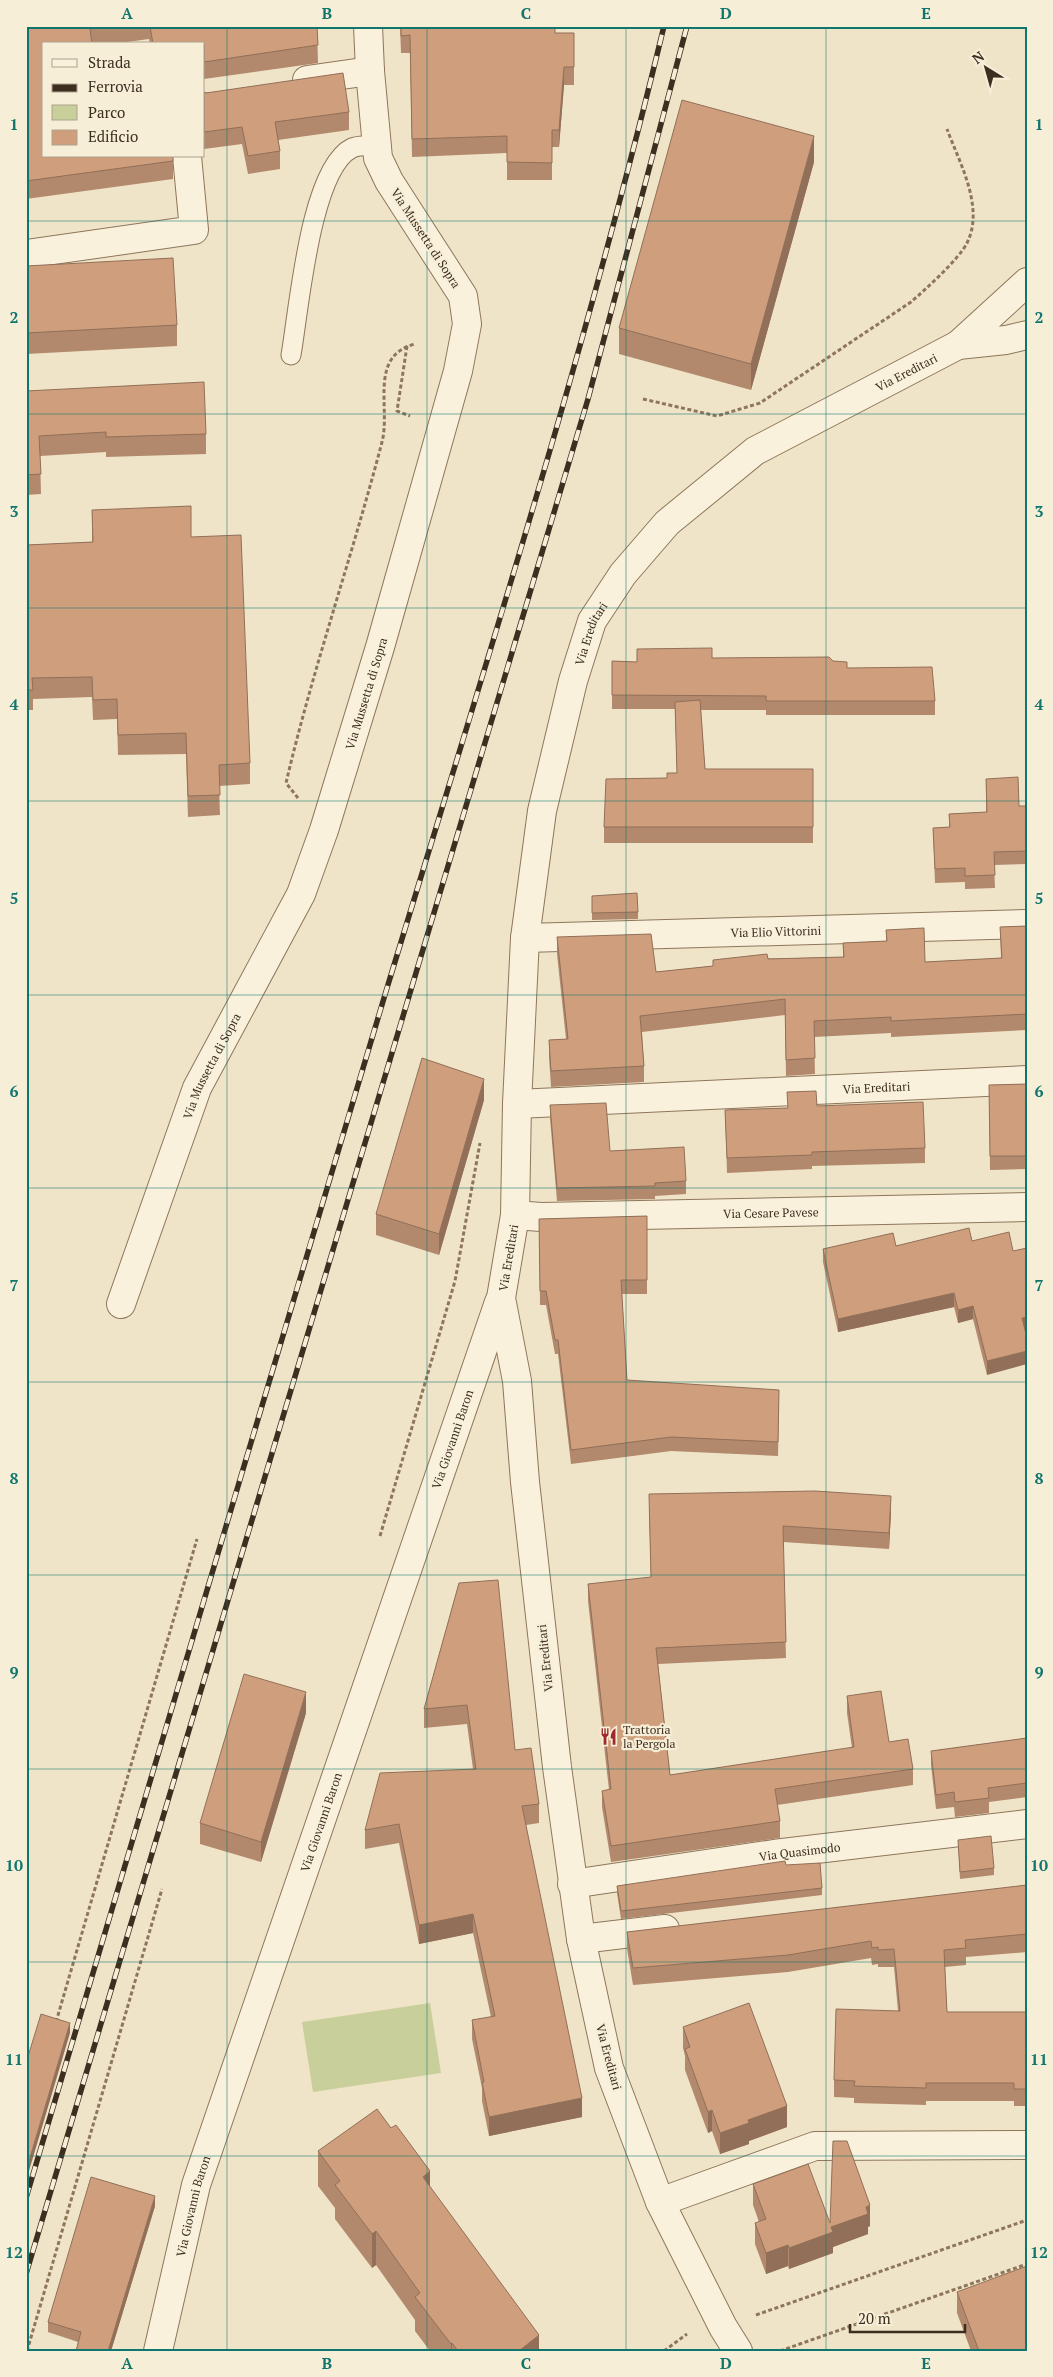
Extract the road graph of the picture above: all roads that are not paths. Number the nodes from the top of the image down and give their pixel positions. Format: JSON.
{"nodes":[{"id":1,"x":368,"y":26,"type":"edge"},
{"id":2,"x":370,"y":71,"type":"junction"},
{"id":3,"x":282,"y":84,"type":"edge"},
{"id":4,"x":378,"y":145,"type":"junction"},
{"id":5,"x":187,"y":158,"type":"edge"},
{"id":6,"x":26,"y":254,"type":"edge"},
{"id":7,"x":1027,"y":282,"type":"edge"},
{"id":8,"x":1027,"y":335,"type":"edge"},
{"id":9,"x":958,"y":345,"type":"junction"},
{"id":10,"x":292,"y":355,"type":"dead end"},
{"id":11,"x":1027,"y":924,"type":"edge"},
{"id":12,"x":525,"y":938,"type":"junction"},
{"id":13,"x":1027,"y":1080,"type":"edge"},
{"id":14,"x":517,"y":1104,"type":"junction"},
{"id":15,"x":1027,"y":1207,"type":"edge"},
{"id":16,"x":515,"y":1215,"type":"junction"},
{"id":17,"x":501,"y":1298,"type":"junction"},
{"id":18,"x":121,"y":1304,"type":"dead end"},
{"id":19,"x":1027,"y":1824,"type":"edge"},
{"id":20,"x":572,"y":1884,"type":"junction"},
{"id":21,"x":690,"y":1927,"type":"edge"},
{"id":22,"x":581,"y":1939,"type":"junction"},
{"id":23,"x":1027,"y":2145,"type":"edge"},
{"id":24,"x":660,"y":2202,"type":"junction"},
{"id":25,"x":158,"y":2351,"type":"edge"},
{"id":26,"x":738,"y":2351,"type":"edge"}],
"edges":[{"from":1,"to":2,"type":"street","name":"Via Mussetta di Sopra"},
{"from":2,"to":3,"type":"street"},
{"from":2,"to":4,"type":"street","name":"Via Mussetta di Sopra"},
{"from":4,"to":10,"type":"lane"},
{"from":4,"to":18,"type":"street","name":"Via Mussetta di Sopra"},
{"from":5,"to":6,"type":"street"},
{"from":7,"to":9,"type":"street","name":"Via Ereditari"},
{"from":8,"to":9,"type":"street","name":"Via Ereditari"},
{"from":9,"to":12,"type":"street","name":"Via Ereditari"},
{"from":11,"to":12,"type":"street","name":"Via Elio Vittorini"},
{"from":12,"to":14,"type":"street","name":"Via Ereditari"},
{"from":13,"to":14,"type":"street","name":"Via Ereditari"},
{"from":14,"to":16,"type":"street","name":"Via Ereditari"},
{"from":15,"to":16,"type":"street","name":"Via Cesare Pavese"},
{"from":16,"to":17,"type":"street","name":"Via Ereditari"},
{"from":17,"to":20,"type":"street","name":"Via Ereditari"},
{"from":17,"to":25,"type":"street","name":"Via Giovanni Baron"},
{"from":19,"to":20,"type":"street","name":"Via Quasimodo"},
{"from":20,"to":22,"type":"street","name":"Via Ereditari"},
{"from":21,"to":22,"type":"street"},
{"from":22,"to":24,"type":"street","name":"Via Ereditari"},
{"from":23,"to":24,"type":"street"},
{"from":24,"to":26,"type":"street","name":"Via Ereditari"}]}
